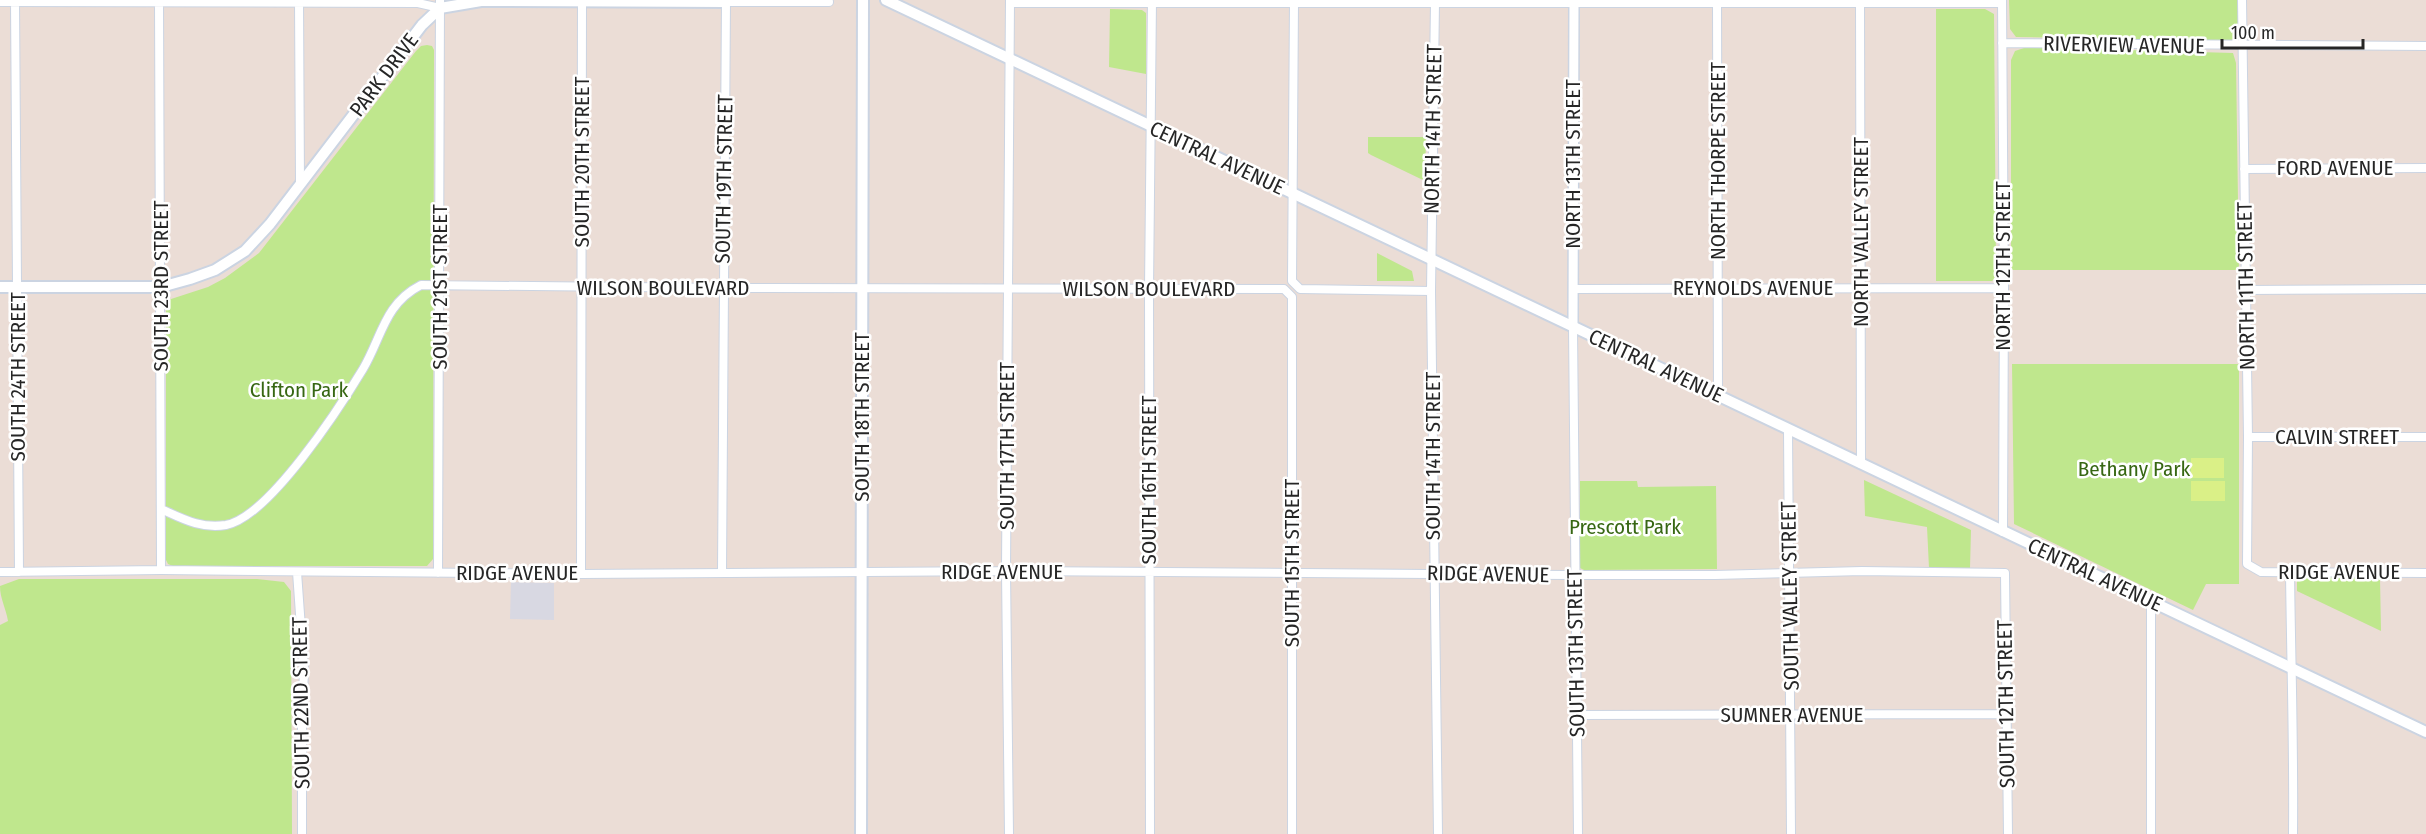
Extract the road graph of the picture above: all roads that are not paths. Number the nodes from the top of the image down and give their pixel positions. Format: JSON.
{"nodes":[{"id":1,"x":863,"y":0,"type":"edge"},
{"id":2,"x":886,"y":0,"type":"edge"},
{"id":3,"x":2242,"y":0,"type":"edge"},
{"id":4,"x":15,"y":1,"type":"edge"},
{"id":5,"x":159,"y":1,"type":"edge"},
{"id":6,"x":299,"y":1,"type":"edge"},
{"id":7,"x":582,"y":1,"type":"edge"},
{"id":8,"x":726,"y":1,"type":"edge"},
{"id":9,"x":1010,"y":1,"type":"edge"},
{"id":10,"x":1717,"y":1,"type":"edge"},
{"id":11,"x":1860,"y":1,"type":"edge"},
{"id":12,"x":0,"y":2,"type":"edge"},
{"id":13,"x":829,"y":2,"type":"dead end"},
{"id":14,"x":1152,"y":2,"type":"edge"},
{"id":15,"x":1294,"y":2,"type":"edge"},
{"id":16,"x":1434,"y":2,"type":"edge"},
{"id":17,"x":1574,"y":2,"type":"edge"},
{"id":18,"x":2002,"y":2,"type":"edge"},
{"id":19,"x":440,"y":4,"type":"edge"},
{"id":20,"x":2002,"y":43,"type":"junction"},
{"id":21,"x":2243,"y":46,"type":"junction"},
{"id":22,"x":2426,"y":46,"type":"edge"},
{"id":23,"x":1008,"y":58,"type":"junction"},
{"id":24,"x":1150,"y":126,"type":"junction"},
{"id":25,"x":2426,"y":168,"type":"edge"},
{"id":26,"x":2244,"y":169,"type":"junction"},
{"id":27,"x":300,"y":185,"type":"junction"},
{"id":28,"x":1293,"y":194,"type":"junction"},
{"id":29,"x":1431,"y":259,"type":"junction"},
{"id":30,"x":440,"y":285,"type":"junction"},
{"id":31,"x":0,"y":287,"type":"edge"},
{"id":32,"x":18,"y":287,"type":"junction"},
{"id":33,"x":161,"y":287,"type":"junction"},
{"id":34,"x":582,"y":287,"type":"junction"},
{"id":35,"x":723,"y":288,"type":"junction"},
{"id":36,"x":862,"y":288,"type":"junction"},
{"id":37,"x":1718,"y":288,"type":"junction"},
{"id":38,"x":1861,"y":288,"type":"junction"},
{"id":39,"x":2004,"y":288,"type":"junction"},
{"id":40,"x":1008,"y":289,"type":"junction"},
{"id":41,"x":1149,"y":289,"type":"junction"},
{"id":42,"x":1573,"y":289,"type":"junction"},
{"id":43,"x":2426,"y":289,"type":"edge"},
{"id":44,"x":2245,"y":290,"type":"junction"},
{"id":45,"x":1431,"y":291,"type":"junction"},
{"id":46,"x":1288,"y":293,"type":"joint"},
{"id":47,"x":1573,"y":327,"type":"junction"},
{"id":48,"x":1718,"y":394,"type":"junction"},
{"id":49,"x":1788,"y":430,"type":"junction"},
{"id":50,"x":2248,"y":437,"type":"junction"},
{"id":51,"x":2426,"y":437,"type":"edge"},
{"id":52,"x":1861,"y":464,"type":"junction"},
{"id":53,"x":161,"y":509,"type":"junction"},
{"id":54,"x":2003,"y":532,"type":"junction"},
{"id":55,"x":2253,"y":569,"type":"joint"},
{"id":56,"x":161,"y":570,"type":"junction"},
{"id":57,"x":1006,"y":571,"type":"junction"},
{"id":58,"x":0,"y":572,"type":"edge"},
{"id":59,"x":19,"y":572,"type":"junction"},
{"id":60,"x":297,"y":572,"type":"junction"},
{"id":61,"x":722,"y":572,"type":"junction"},
{"id":62,"x":861,"y":572,"type":"junction"},
{"id":63,"x":2290,"y":572,"type":"junction"},
{"id":64,"x":438,"y":573,"type":"junction"},
{"id":65,"x":1292,"y":573,"type":"junction"},
{"id":66,"x":2005,"y":573,"type":"joint"},
{"id":67,"x":2426,"y":573,"type":"edge"},
{"id":68,"x":582,"y":574,"type":"junction"},
{"id":69,"x":1149,"y":574,"type":"junction"},
{"id":70,"x":1433,"y":574,"type":"junction"},
{"id":71,"x":1789,"y":574,"type":"junction"},
{"id":72,"x":1575,"y":575,"type":"junction"},
{"id":73,"x":2151,"y":600,"type":"junction"},
{"id":74,"x":2292,"y":668,"type":"junction"},
{"id":75,"x":2007,"y":714,"type":"junction"},
{"id":76,"x":1577,"y":715,"type":"junction"},
{"id":77,"x":1791,"y":715,"type":"junction"},
{"id":78,"x":2426,"y":732,"type":"edge"},
{"id":79,"x":302,"y":834,"type":"edge"},
{"id":80,"x":861,"y":834,"type":"edge"},
{"id":81,"x":1009,"y":834,"type":"edge"},
{"id":82,"x":1149,"y":834,"type":"edge"},
{"id":83,"x":1292,"y":834,"type":"edge"},
{"id":84,"x":1438,"y":834,"type":"edge"},
{"id":85,"x":1578,"y":834,"type":"edge"},
{"id":86,"x":1791,"y":834,"type":"edge"},
{"id":87,"x":2008,"y":834,"type":"edge"},
{"id":88,"x":2151,"y":834,"type":"edge"},
{"id":89,"x":2293,"y":834,"type":"edge"}],
"edges":[{"from":1,"to":36,"type":"main road","name":"SOUTH 18TH STREET"},
{"from":2,"to":23,"type":"main road","name":"CENTRAL AVENUE"},
{"from":3,"to":21,"type":"street","name":"NORTH 11TH STREET"},
{"from":4,"to":5,"type":"street"},
{"from":4,"to":12,"type":"street"},
{"from":4,"to":32,"type":"street","name":"SOUTH 24TH STREET"},
{"from":5,"to":6,"type":"street"},
{"from":5,"to":33,"type":"street","name":"SOUTH 23RD STREET"},
{"from":6,"to":19,"type":"street"},
{"from":6,"to":27,"type":"street"},
{"from":7,"to":8,"type":"main road"},
{"from":7,"to":19,"type":"main road"},
{"from":7,"to":34,"type":"street","name":"SOUTH 20TH STREET"},
{"from":8,"to":13,"type":"street"},
{"from":8,"to":35,"type":"street","name":"SOUTH 19TH STREET"},
{"from":9,"to":14,"type":"street"},
{"from":9,"to":23,"type":"street","name":"SOUTH 17TH STREET"},
{"from":10,"to":11,"type":"street"},
{"from":10,"to":17,"type":"street"},
{"from":10,"to":37,"type":"street","name":"NORTH THORPE STREET"},
{"from":11,"to":18,"type":"street"},
{"from":11,"to":38,"type":"street","name":"NORTH VALLEY STREET"},
{"from":14,"to":15,"type":"street"},
{"from":14,"to":24,"type":"street","name":"SOUTH 16TH STREET"},
{"from":15,"to":16,"type":"street"},
{"from":15,"to":28,"type":"street"},
{"from":16,"to":17,"type":"street"},
{"from":16,"to":29,"type":"street","name":"NORTH 14TH STREET"},
{"from":17,"to":42,"type":"street","name":"NORTH 13TH STREET"},
{"from":18,"to":20,"type":"street","name":"NORTH 12TH STREET"},
{"from":19,"to":27,"type":"main road","name":"PARK DRIVE"},
{"from":19,"to":30,"type":"street","name":"SOUTH 21ST STREET"},
{"from":20,"to":21,"type":"street","name":"RIVERVIEW AVENUE"},
{"from":20,"to":39,"type":"street","name":"NORTH 12TH STREET"},
{"from":21,"to":22,"type":"street","name":"RIVERVIEW AVENUE"},
{"from":21,"to":26,"type":"street","name":"NORTH 11TH STREET"},
{"from":23,"to":24,"type":"main road","name":"CENTRAL AVENUE"},
{"from":23,"to":40,"type":"street","name":"SOUTH 17TH STREET"},
{"from":24,"to":28,"type":"main road","name":"CENTRAL AVENUE"},
{"from":24,"to":41,"type":"street","name":"SOUTH 16TH STREET"},
{"from":25,"to":26,"type":"street","name":"FORD AVENUE"},
{"from":26,"to":44,"type":"street","name":"NORTH 11TH STREET"},
{"from":27,"to":33,"type":"main road","name":"PARK DRIVE"},
{"from":28,"to":29,"type":"main road","name":"CENTRAL AVENUE"},
{"from":28,"to":45,"type":"street"},
{"from":29,"to":45,"type":"street","name":"SOUTH 14TH STREET"},
{"from":29,"to":47,"type":"main road","name":"CENTRAL AVENUE"},
{"from":30,"to":34,"type":"street","name":"WILSON BOULEVARD"},
{"from":30,"to":53,"type":"street","name":"WILSON BOULEVARD"},
{"from":30,"to":64,"type":"street","name":"SOUTH 21ST STREET"},
{"from":31,"to":32,"type":"main road","name":"PARK DRIVE"},
{"from":32,"to":33,"type":"main road","name":"PARK DRIVE"},
{"from":32,"to":59,"type":"street","name":"SOUTH 24TH STREET"},
{"from":33,"to":53,"type":"street","name":"SOUTH 23RD STREET"},
{"from":34,"to":35,"type":"street","name":"WILSON BOULEVARD"},
{"from":34,"to":68,"type":"street","name":"SOUTH 20TH STREET"},
{"from":35,"to":36,"type":"street","name":"WILSON BOULEVARD"},
{"from":35,"to":61,"type":"street","name":"SOUTH 19TH STREET"},
{"from":36,"to":40,"type":"street","name":"WILSON BOULEVARD"},
{"from":36,"to":62,"type":"main road","name":"SOUTH 18TH STREET"},
{"from":37,"to":38,"type":"street","name":"REYNOLDS AVENUE"},
{"from":37,"to":42,"type":"street","name":"REYNOLDS AVENUE"},
{"from":37,"to":48,"type":"street","name":"NORTH THORPE STREET"},
{"from":38,"to":39,"type":"street","name":"REYNOLDS AVENUE"},
{"from":38,"to":52,"type":"street","name":"NORTH VALLEY STREET"},
{"from":39,"to":54,"type":"street","name":"NORTH 12TH STREET"},
{"from":40,"to":41,"type":"street","name":"WILSON BOULEVARD"},
{"from":40,"to":57,"type":"street","name":"SOUTH 17TH STREET"},
{"from":41,"to":46,"type":"street","name":"WILSON BOULEVARD"},
{"from":41,"to":69,"type":"street","name":"SOUTH 16TH STREET"},
{"from":42,"to":47,"type":"street","name":"NORTH 13TH STREET"},
{"from":43,"to":44,"type":"street"},
{"from":44,"to":50,"type":"street","name":"NORTH 11TH STREET"},
{"from":45,"to":70,"type":"street","name":"SOUTH 14TH STREET"},
{"from":46,"to":65,"type":"street","name":"SOUTH 15TH STREET"},
{"from":47,"to":48,"type":"main road","name":"CENTRAL AVENUE"},
{"from":47,"to":72,"type":"street","name":"SOUTH 13TH STREET"},
{"from":48,"to":49,"type":"main road","name":"CENTRAL AVENUE"},
{"from":49,"to":52,"type":"main road","name":"CENTRAL AVENUE"},
{"from":49,"to":71,"type":"street","name":"SOUTH VALLEY STREET"},
{"from":50,"to":51,"type":"street","name":"CALVIN STREET"},
{"from":50,"to":55,"type":"street","name":"NORTH 11TH STREET"},
{"from":52,"to":54,"type":"main road","name":"CENTRAL AVENUE"},
{"from":53,"to":56,"type":"street","name":"SOUTH 23RD STREET"},
{"from":54,"to":73,"type":"main road","name":"CENTRAL AVENUE"},
{"from":55,"to":63,"type":"street","name":"RIDGE AVENUE"},
{"from":56,"to":59,"type":"street","name":"RIDGE AVENUE"},
{"from":56,"to":60,"type":"street","name":"RIDGE AVENUE"},
{"from":57,"to":62,"type":"street","name":"RIDGE AVENUE"},
{"from":57,"to":69,"type":"street","name":"RIDGE AVENUE"},
{"from":57,"to":81,"type":"street","name":"SOUTH 17TH STREET"},
{"from":58,"to":59,"type":"street","name":"RIDGE AVENUE"},
{"from":60,"to":64,"type":"street","name":"RIDGE AVENUE"},
{"from":60,"to":79,"type":"street","name":"SOUTH 22ND STREET"},
{"from":61,"to":62,"type":"street","name":"RIDGE AVENUE"},
{"from":61,"to":68,"type":"street","name":"RIDGE AVENUE"},
{"from":62,"to":80,"type":"main road","name":"SOUTH 18TH STREET"},
{"from":63,"to":67,"type":"street","name":"RIDGE AVENUE"},
{"from":63,"to":74,"type":"street"},
{"from":64,"to":68,"type":"street","name":"RIDGE AVENUE"},
{"from":65,"to":69,"type":"street","name":"RIDGE AVENUE"},
{"from":65,"to":70,"type":"street","name":"RIDGE AVENUE"},
{"from":65,"to":83,"type":"street","name":"SOUTH 15TH STREET"},
{"from":66,"to":71,"type":"street","name":"RIDGE AVENUE"},
{"from":66,"to":75,"type":"street","name":"SOUTH 12TH STREET"},
{"from":69,"to":82,"type":"street","name":"SOUTH 16TH STREET"},
{"from":70,"to":72,"type":"street","name":"RIDGE AVENUE"},
{"from":70,"to":84,"type":"street","name":"SOUTH 14TH STREET"},
{"from":71,"to":72,"type":"street","name":"RIDGE AVENUE"},
{"from":71,"to":77,"type":"street","name":"SOUTH VALLEY STREET"},
{"from":72,"to":76,"type":"street","name":"SOUTH 13TH STREET"},
{"from":73,"to":74,"type":"main road","name":"CENTRAL AVENUE"},
{"from":73,"to":88,"type":"street"},
{"from":74,"to":78,"type":"main road","name":"CENTRAL AVENUE"},
{"from":74,"to":89,"type":"street"},
{"from":75,"to":77,"type":"street","name":"SUMNER AVENUE"},
{"from":75,"to":87,"type":"street","name":"SOUTH 12TH STREET"},
{"from":76,"to":77,"type":"street","name":"SUMNER AVENUE"},
{"from":76,"to":85,"type":"street","name":"SOUTH 13TH STREET"},
{"from":77,"to":86,"type":"street","name":"SOUTH VALLEY STREET"}]}
